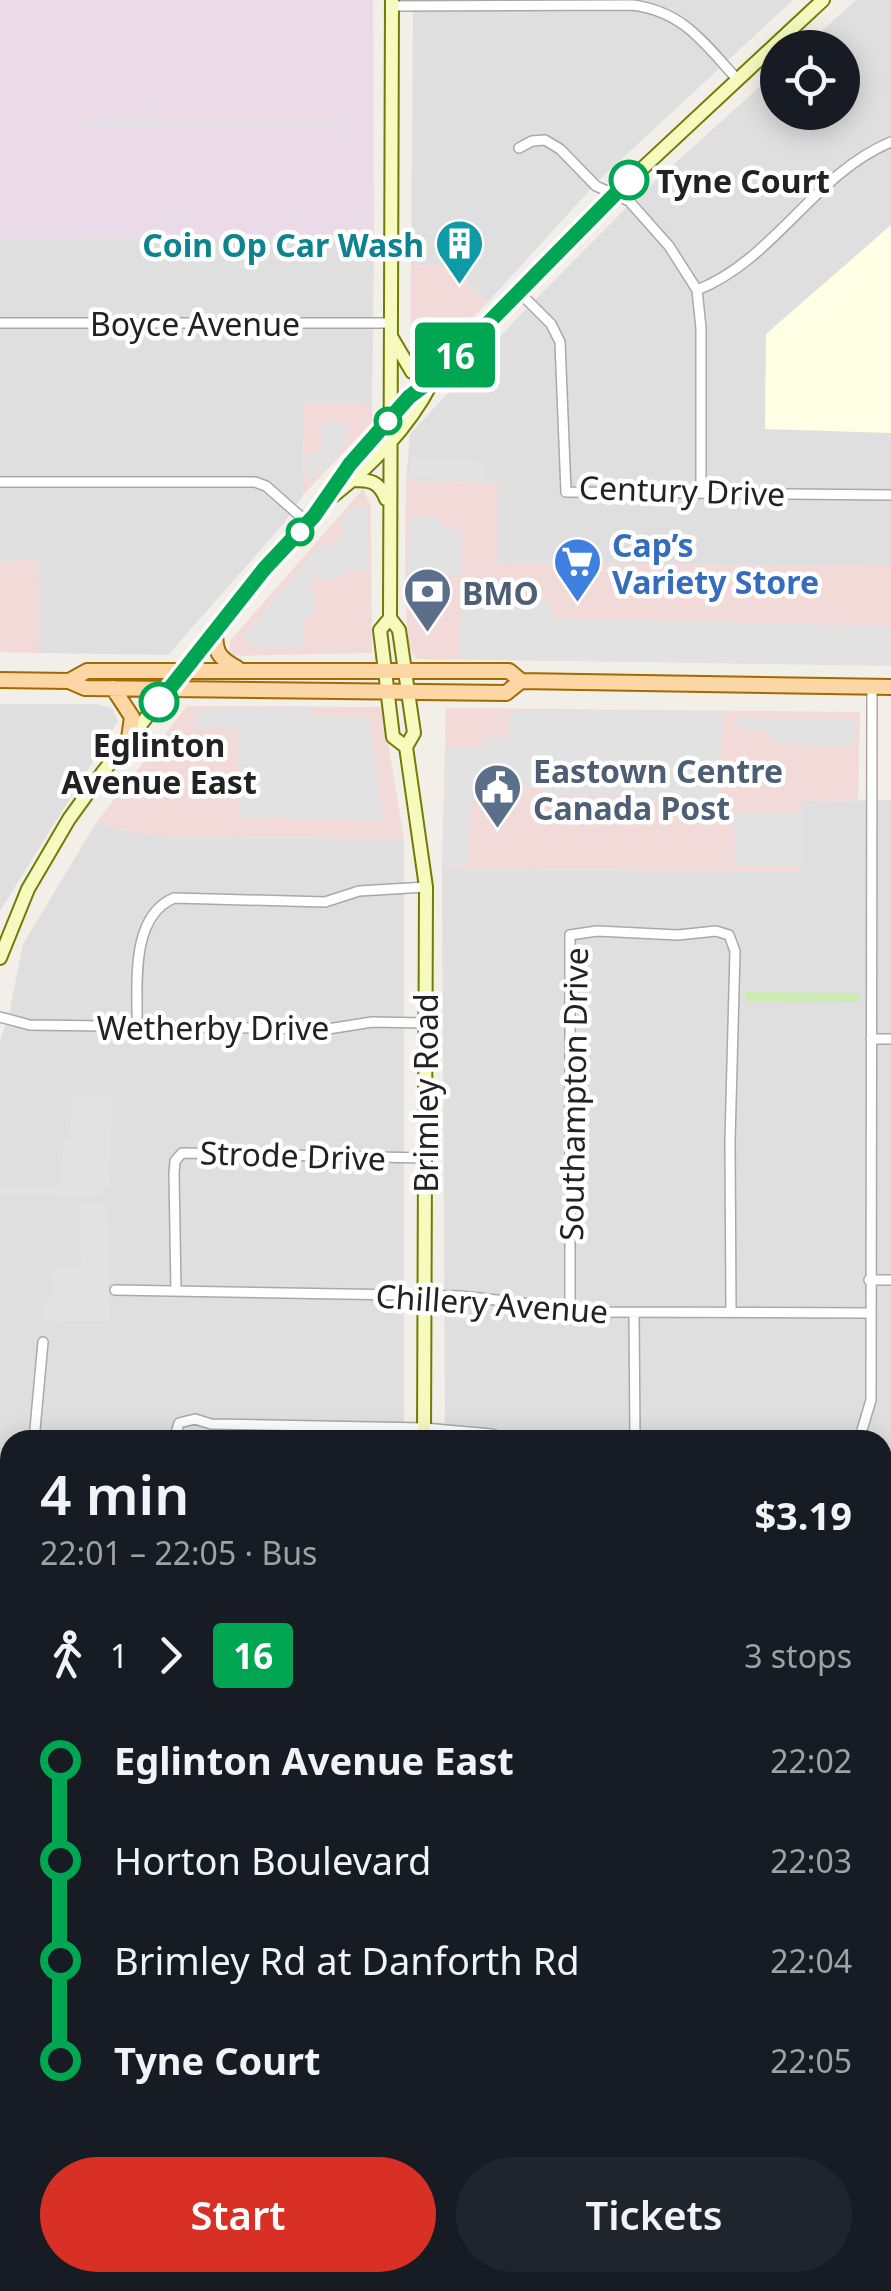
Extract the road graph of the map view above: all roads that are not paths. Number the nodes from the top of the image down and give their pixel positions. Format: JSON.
{"nodes":[{"id":1,"x":824,"y":0,"type":"edge"},
{"id":2,"x":392,"y":3,"type":"edge"},
{"id":3,"x":736,"y":80,"type":"junction"},
{"id":4,"x":891,"y":142,"type":"edge"},
{"id":5,"x":519,"y":148,"type":"dead end"},
{"id":6,"x":616,"y":194,"type":"junction"},
{"id":7,"x":697,"y":290,"type":"junction"},
{"id":8,"x":518,"y":291,"type":"junction"},
{"id":9,"x":0,"y":323,"type":"edge"},
{"id":10,"x":390,"y":328,"type":"junction"},
{"id":11,"x":437,"y":375,"type":"junction"},
{"id":12,"x":390,"y":418,"type":"junction"},
{"id":13,"x":392,"y":438,"type":"junction"},
{"id":14,"x":353,"y":480,"type":"junction"},
{"id":15,"x":0,"y":482,"type":"edge"},
{"id":16,"x":702,"y":492,"type":"junction"},
{"id":17,"x":891,"y":495,"type":"edge"},
{"id":18,"x":324,"y":503,"type":"junction"},
{"id":19,"x":389,"y":505,"type":"junction"},
{"id":20,"x":308,"y":522,"type":"junction"},
{"id":21,"x":390,"y":618,"type":"junction"},
{"id":22,"x":215,"y":630,"type":"junction"},
{"id":23,"x":182,"y":671,"type":"junction"},
{"id":24,"x":242,"y":671,"type":"junction"},
{"id":25,"x":385,"y":671,"type":"junction"},
{"id":26,"x":405,"y":671,"type":"junction"},
{"id":27,"x":0,"y":680,"type":"edge"},
{"id":28,"x":69,"y":681,"type":"junction"},
{"id":29,"x":521,"y":681,"type":"junction"},
{"id":30,"x":872,"y":686,"type":"junction"},
{"id":31,"x":891,"y":687,"type":"edge"},
{"id":32,"x":113,"y":688,"type":"junction"},
{"id":33,"x":168,"y":689,"type":"junction"},
{"id":34,"x":388,"y":691,"type":"junction"},
{"id":35,"x":408,"y":692,"type":"junction"},
{"id":36,"x":130,"y":738,"type":"junction"},
{"id":37,"x":406,"y":747,"type":"junction"},
{"id":38,"x":426,"y":888,"type":"junction"},
{"id":39,"x":0,"y":958,"type":"edge"},
{"id":40,"x":0,"y":1017,"type":"edge"},
{"id":41,"x":426,"y":1022,"type":"junction"},
{"id":42,"x":137,"y":1027,"type":"junction"},
{"id":43,"x":870,"y":1039,"type":"junction"},
{"id":44,"x":891,"y":1039,"type":"edge"},
{"id":45,"x":425,"y":1158,"type":"junction"},
{"id":46,"x":870,"y":1280,"type":"junction"},
{"id":47,"x":891,"y":1280,"type":"edge"},
{"id":48,"x":115,"y":1290,"type":"dead end"},
{"id":49,"x":176,"y":1290,"type":"junction"},
{"id":50,"x":424,"y":1295,"type":"junction"},
{"id":51,"x":570,"y":1310,"type":"junction"},
{"id":52,"x":731,"y":1312,"type":"junction"},
{"id":53,"x":634,"y":1313,"type":"junction"},
{"id":54,"x":870,"y":1313,"type":"junction"},
{"id":55,"x":43,"y":1342,"type":"dead end"},
{"id":56,"x":35,"y":1430,"type":"edge"},
{"id":57,"x":177,"y":1430,"type":"edge"},
{"id":58,"x":339,"y":1430,"type":"edge"},
{"id":59,"x":424,"y":1430,"type":"edge"},
{"id":60,"x":635,"y":1430,"type":"edge"},
{"id":61,"x":862,"y":1430,"type":"edge"}],
"edges":[{"from":1,"to":3,"type":"main road"},
{"from":2,"to":3,"type":"street"},
{"from":2,"to":10,"type":"main road","name":"Brimley Road"},
{"from":3,"to":6,"type":"main road"},
{"from":4,"to":7,"type":"street"},
{"from":5,"to":6,"type":"street"},
{"from":6,"to":7,"type":"street"},
{"from":6,"to":8,"type":"main road"},
{"from":7,"to":16,"type":"street"},
{"from":8,"to":11,"type":"main road"},
{"from":8,"to":16,"type":"street","name":"Century Drive"},
{"from":9,"to":10,"type":"street","name":"Boyce Avenue"},
{"from":10,"to":11,"type":"main road"},
{"from":10,"to":12,"type":"main road","name":"Brimley Road"},
{"from":11,"to":12,"type":"main road"},
{"from":11,"to":13,"type":"main road"},
{"from":12,"to":13,"type":"main road","name":"Brimley Road"},
{"from":12,"to":18,"type":"main road"},
{"from":13,"to":14,"type":"main road"},
{"from":13,"to":19,"type":"main road","name":"Brimley Road"},
{"from":14,"to":18,"type":"main road"},
{"from":14,"to":19,"type":"main road"},
{"from":15,"to":20,"type":"street"},
{"from":16,"to":17,"type":"street","name":"Century Drive"},
{"from":18,"to":20,"type":"main road"},
{"from":19,"to":21,"type":"main road","name":"Brimley Road"},
{"from":20,"to":22,"type":"main road"},
{"from":21,"to":25,"type":"main road","name":"Brimley Road"},
{"from":21,"to":26,"type":"main road","name":"Brimley Road"},
{"from":22,"to":23,"type":"main road"},
{"from":22,"to":24,"type":"main road"},
{"from":23,"to":24,"type":"main road"},
{"from":23,"to":28,"type":"main road"},
{"from":23,"to":33,"type":"main road"},
{"from":24,"to":25,"type":"main road"},
{"from":25,"to":26,"type":"main road"},
{"from":25,"to":34,"type":"main road","name":"Brimley Road"},
{"from":26,"to":29,"type":"main road"},
{"from":26,"to":35,"type":"main road","name":"Brimley Road"},
{"from":27,"to":28,"type":"main road"},
{"from":28,"to":32,"type":"main road"},
{"from":29,"to":30,"type":"main road"},
{"from":29,"to":35,"type":"main road"},
{"from":30,"to":31,"type":"main road"},
{"from":30,"to":43,"type":"street"},
{"from":32,"to":33,"type":"main road"},
{"from":32,"to":36,"type":"main road"},
{"from":33,"to":34,"type":"main road"},
{"from":33,"to":36,"type":"main road"},
{"from":34,"to":35,"type":"main road"},
{"from":34,"to":37,"type":"main road","name":"Brimley Road"},
{"from":35,"to":37,"type":"main road","name":"Brimley Road"},
{"from":36,"to":39,"type":"main road"},
{"from":37,"to":38,"type":"main road","name":"Brimley Road"},
{"from":38,"to":41,"type":"main road","name":"Brimley Road"},
{"from":38,"to":42,"type":"street"},
{"from":40,"to":42,"type":"street","name":"Wetherby Drive"},
{"from":41,"to":42,"type":"street","name":"Wetherby Drive"},
{"from":41,"to":45,"type":"main road","name":"Brimley Road"},
{"from":43,"to":44,"type":"street"},
{"from":43,"to":46,"type":"street"},
{"from":45,"to":49,"type":"street","name":"Strode Drive"},
{"from":45,"to":50,"type":"main road","name":"Brimley Road"},
{"from":46,"to":47,"type":"street"},
{"from":46,"to":54,"type":"street"},
{"from":48,"to":49,"type":"street","name":"Chillery Avenue"},
{"from":49,"to":50,"type":"street","name":"Chillery Avenue"},
{"from":50,"to":51,"type":"street","name":"Chillery Avenue"},
{"from":50,"to":59,"type":"main road","name":"Brimley Road"},
{"from":51,"to":52,"type":"street","name":"Southampton Drive"},
{"from":51,"to":53,"type":"street","name":"Chillery Avenue"},
{"from":52,"to":53,"type":"street","name":"Chillery Avenue"},
{"from":52,"to":54,"type":"street","name":"Chillery Avenue"},
{"from":53,"to":60,"type":"street"},
{"from":54,"to":61,"type":"street"},
{"from":55,"to":56,"type":"street"},
{"from":57,"to":58,"type":"street"}]}
